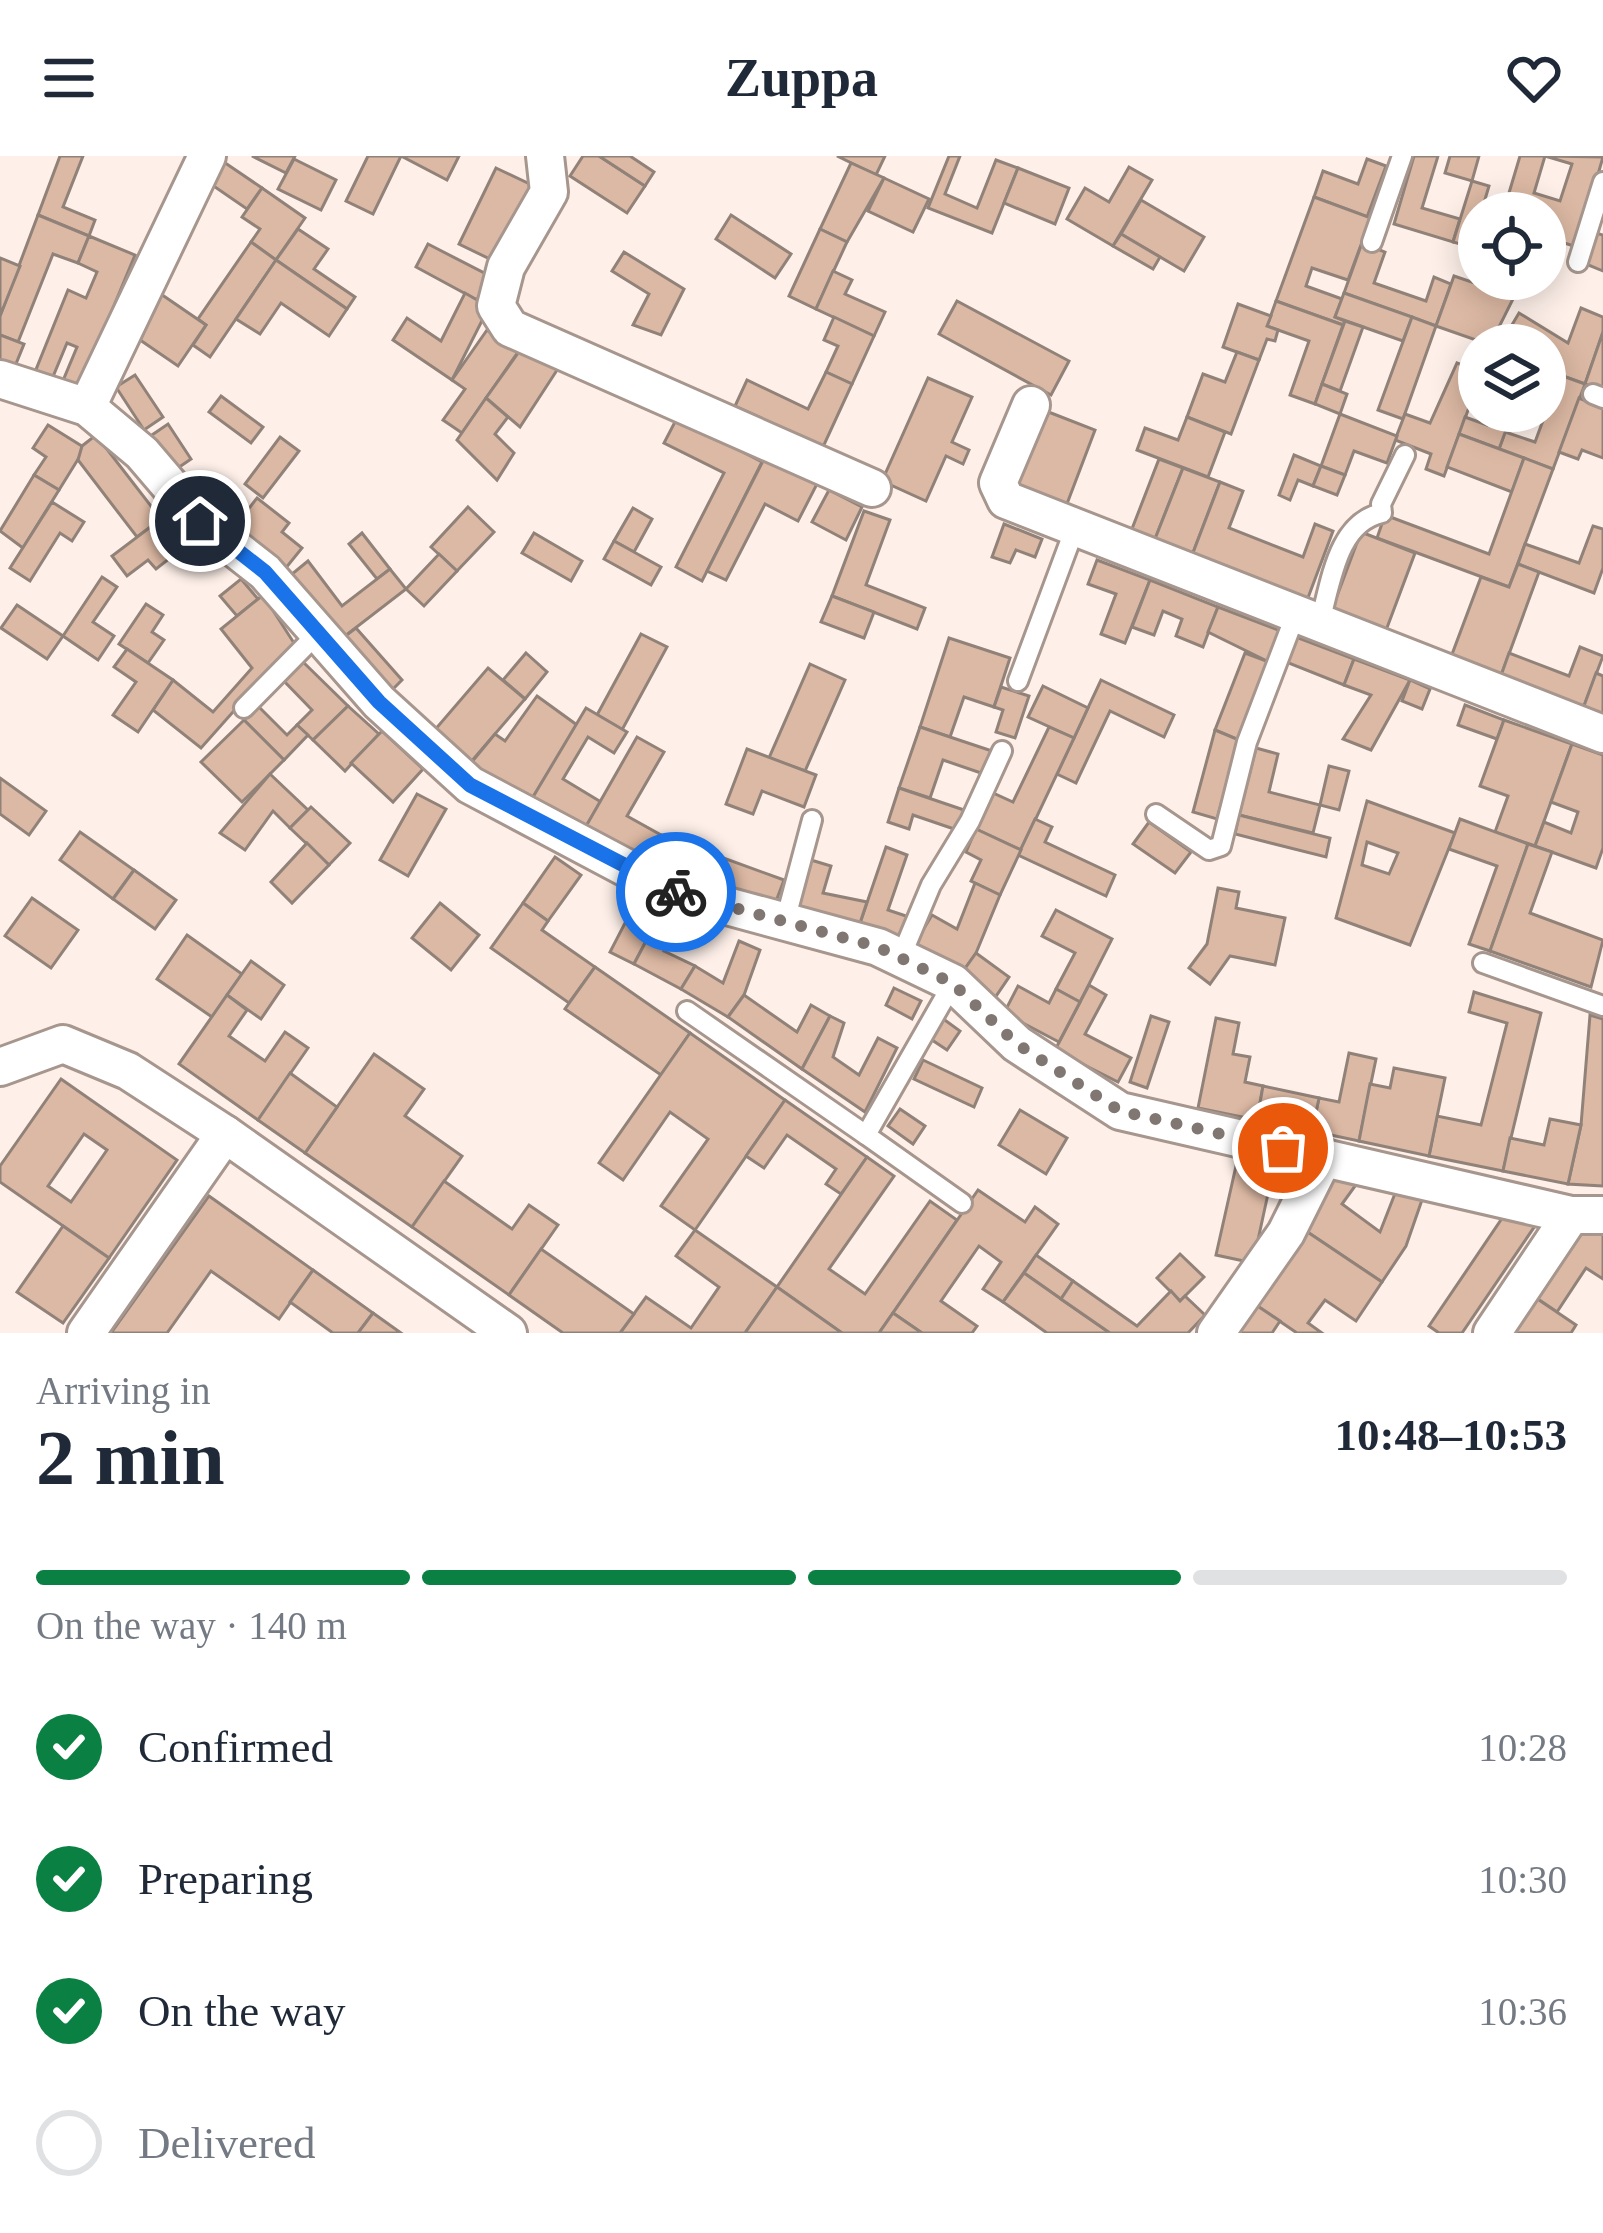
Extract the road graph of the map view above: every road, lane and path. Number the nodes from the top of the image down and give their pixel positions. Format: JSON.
{"nodes":[{"id":1,"x":207,"y":156,"type":"edge"},
{"id":2,"x":545,"y":156,"type":"edge"},
{"id":3,"x":1402,"y":156,"type":"edge"},
{"id":4,"x":1603,"y":182,"type":"edge"},
{"id":5,"x":1372,"y":242,"type":"dead end"},
{"id":6,"x":1578,"y":262,"type":"dead end"},
{"id":7,"x":0,"y":379,"type":"edge"},
{"id":8,"x":1031,"y":405,"type":"dead end"},
{"id":9,"x":87,"y":407,"type":"junction"},
{"id":10,"x":1406,"y":455,"type":"dead end"},
{"id":11,"x":872,"y":488,"type":"dead end"},
{"id":12,"x":1075,"y":528,"type":"junction"},
{"id":13,"x":1307,"y":621,"type":"junction"},
{"id":14,"x":317,"y":634,"type":"junction"},
{"id":15,"x":1018,"y":681,"type":"dead end"},
{"id":16,"x":244,"y":708,"type":"dead end"},
{"id":17,"x":1603,"y":734,"type":"edge"},
{"id":18,"x":1002,"y":751,"type":"dead end"},
{"id":19,"x":1156,"y":814,"type":"dead end"},
{"id":20,"x":812,"y":820,"type":"dead end"},
{"id":21,"x":784,"y":925,"type":"junction"},
{"id":22,"x":900,"y":959,"type":"junction"},
{"id":23,"x":1483,"y":963,"type":"dead end"},
{"id":24,"x":952,"y":983,"type":"junction"},
{"id":25,"x":1603,"y":1006,"type":"edge"},
{"id":26,"x":687,"y":1011,"type":"dead end"},
{"id":27,"x":0,"y":1066,"type":"edge"},
{"id":28,"x":225,"y":1134,"type":"junction"},
{"id":29,"x":866,"y":1136,"type":"junction"},
{"id":30,"x":1324,"y":1156,"type":"junction"},
{"id":31,"x":962,"y":1203,"type":"dead end"},
{"id":32,"x":1587,"y":1215,"type":"edge"},
{"id":33,"x":86,"y":1333,"type":"edge"},
{"id":34,"x":508,"y":1333,"type":"edge"},
{"id":35,"x":1216,"y":1333,"type":"edge"},
{"id":36,"x":1492,"y":1333,"type":"edge"}],
"edges":[{"from":1,"to":9,"type":"street"},
{"from":2,"to":11,"type":"street"},
{"from":3,"to":5,"type":"lane"},
{"from":4,"to":6,"type":"lane"},
{"from":7,"to":9,"type":"street"},
{"from":8,"to":12,"type":"street"},
{"from":9,"to":14,"type":"street"},
{"from":10,"to":13,"type":"lane"},
{"from":12,"to":13,"type":"street"},
{"from":12,"to":15,"type":"lane"},
{"from":13,"to":17,"type":"street"},
{"from":13,"to":19,"type":"lane"},
{"from":14,"to":16,"type":"lane"},
{"from":14,"to":21,"type":"street"},
{"from":18,"to":22,"type":"lane"},
{"from":20,"to":21,"type":"lane"},
{"from":21,"to":22,"type":"street"},
{"from":22,"to":24,"type":"street"},
{"from":23,"to":25,"type":"lane"},
{"from":24,"to":29,"type":"lane"},
{"from":24,"to":30,"type":"street"},
{"from":26,"to":29,"type":"lane"},
{"from":27,"to":28,"type":"street"},
{"from":28,"to":33,"type":"street"},
{"from":28,"to":34,"type":"street"},
{"from":29,"to":31,"type":"lane"},
{"from":30,"to":32,"type":"street"},
{"from":30,"to":35,"type":"street"},
{"from":32,"to":36,"type":"street"}]}
